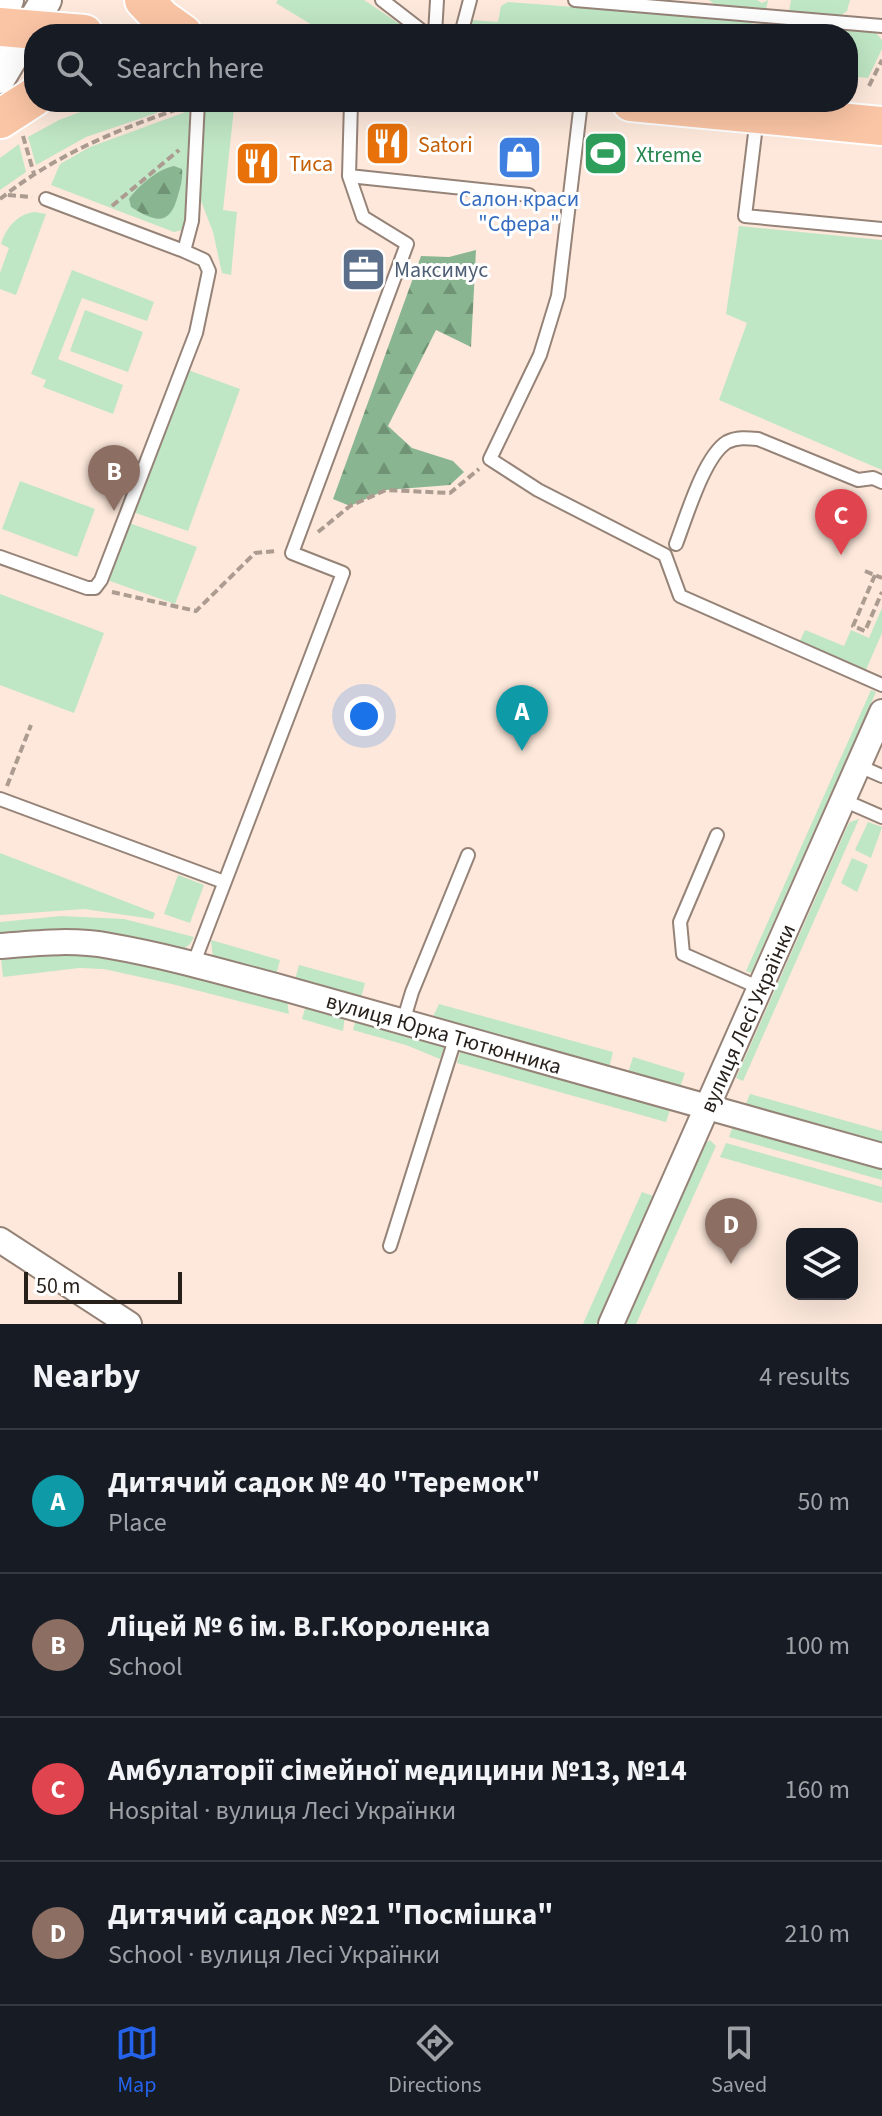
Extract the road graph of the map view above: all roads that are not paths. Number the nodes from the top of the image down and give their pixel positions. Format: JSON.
{"nodes":[{"id":1,"x":144,"y":0,"type":"edge"},
{"id":2,"x":382,"y":0,"type":"edge"},
{"id":3,"x":437,"y":0,"type":"edge"},
{"id":4,"x":470,"y":0,"type":"edge"},
{"id":5,"x":575,"y":0,"type":"edge"},
{"id":6,"x":0,"y":4,"type":"edge"},
{"id":7,"x":21,"y":14,"type":"edge"},
{"id":8,"x":52,"y":24,"type":"edge"},
{"id":9,"x":169,"y":24,"type":"edge"},
{"id":10,"x":413,"y":24,"type":"edge"},
{"id":11,"x":436,"y":24,"type":"edge"},
{"id":12,"x":464,"y":24,"type":"edge"},
{"id":13,"x":882,"y":26,"type":"edge"},
{"id":14,"x":0,"y":78,"type":"edge"},
{"id":15,"x":24,"y":85,"type":"edge"},
{"id":16,"x":0,"y":99,"type":"edge"},
{"id":17,"x":24,"y":110,"type":"edge"},
{"id":18,"x":197,"y":112,"type":"edge"},
{"id":19,"x":351,"y":112,"type":"edge"},
{"id":20,"x":580,"y":112,"type":"edge"},
{"id":21,"x":737,"y":112,"type":"edge"},
{"id":22,"x":758,"y":114,"type":"junction"},
{"id":23,"x":882,"y":126,"type":"edge"},
{"id":24,"x":11,"y":127,"type":"edge"},
{"id":25,"x":349,"y":176,"type":"junction"},
{"id":26,"x":529,"y":195,"type":"dead end"},
{"id":27,"x":46,"y":199,"type":"road end"},
{"id":28,"x":882,"y":229,"type":"edge"},
{"id":29,"x":184,"y":251,"type":"junction"},
{"id":30,"x":882,"y":482,"type":"edge"},
{"id":31,"x":676,"y":544,"type":"dead end"},
{"id":32,"x":0,"y":557,"type":"edge"},
{"id":33,"x":882,"y":685,"type":"edge"},
{"id":34,"x":882,"y":712,"type":"edge"},
{"id":35,"x":859,"y":766,"type":"junction"},
{"id":36,"x":882,"y":776,"type":"edge"},
{"id":37,"x":1,"y":799,"type":"edge"},
{"id":38,"x":843,"y":800,"type":"junction"},
{"id":39,"x":882,"y":817,"type":"edge"},
{"id":40,"x":717,"y":835,"type":"dead end"},
{"id":41,"x":468,"y":855,"type":"dead end"},
{"id":42,"x":224,"y":882,"type":"junction"},
{"id":43,"x":0,"y":946,"type":"edge"},
{"id":44,"x":193,"y":965,"type":"junction"},
{"id":45,"x":760,"y":988,"type":"junction"},
{"id":46,"x":403,"y":1022,"type":"junction"},
{"id":47,"x":456,"y":1036,"type":"junction"},
{"id":48,"x":708,"y":1106,"type":"junction"},
{"id":49,"x":882,"y":1156,"type":"edge"},
{"id":50,"x":0,"y":1240,"type":"edge"},
{"id":51,"x":390,"y":1246,"type":"dead end"},
{"id":52,"x":129,"y":1324,"type":"edge"},
{"id":53,"x":611,"y":1324,"type":"edge"}],
"edges":[{"from":1,"to":9,"type":"main road"},
{"from":2,"to":10,"type":"lane"},
{"from":3,"to":11,"type":"lane"},
{"from":4,"to":12,"type":"lane"},
{"from":5,"to":13,"type":"lane"},
{"from":6,"to":7,"type":"street"},
{"from":7,"to":8,"type":"main road"},
{"from":7,"to":14,"type":"street"},
{"from":15,"to":16,"type":"street"},
{"from":17,"to":24,"type":"main road"},
{"from":18,"to":29,"type":"lane"},
{"from":19,"to":25,"type":"lane"},
{"from":20,"to":33,"type":"lane"},
{"from":21,"to":22,"type":"main road"},
{"from":22,"to":23,"type":"main road"},
{"from":22,"to":28,"type":"lane"},
{"from":25,"to":26,"type":"lane"},
{"from":25,"to":42,"type":"lane"},
{"from":27,"to":29,"type":"lane"},
{"from":29,"to":32,"type":"lane"},
{"from":30,"to":31,"type":"lane"},
{"from":34,"to":35,"type":"street","name":"вулиця Лесі Українки"},
{"from":35,"to":36,"type":"lane"},
{"from":35,"to":38,"type":"street","name":"вулиця Лесі Українки"},
{"from":37,"to":42,"type":"lane"},
{"from":38,"to":39,"type":"lane"},
{"from":38,"to":45,"type":"street","name":"вулиця Лесі Українки"},
{"from":40,"to":45,"type":"lane"},
{"from":41,"to":46,"type":"lane"},
{"from":42,"to":44,"type":"lane"},
{"from":43,"to":44,"type":"street","name":"вулиця Юрка Тютюнника"},
{"from":44,"to":46,"type":"street","name":"вулиця Юрка Тютюнника"},
{"from":45,"to":48,"type":"street","name":"вулиця Лесі Українки"},
{"from":46,"to":47,"type":"street","name":"вулиця Юрка Тютюнника"},
{"from":47,"to":48,"type":"street","name":"вулиця Юрка Тютюнника"},
{"from":47,"to":51,"type":"lane"},
{"from":48,"to":49,"type":"street","name":"вулиця Юрка Тютюнника"},
{"from":48,"to":53,"type":"street","name":"вулиця Лесі Українки"},
{"from":50,"to":52,"type":"street"}]}
